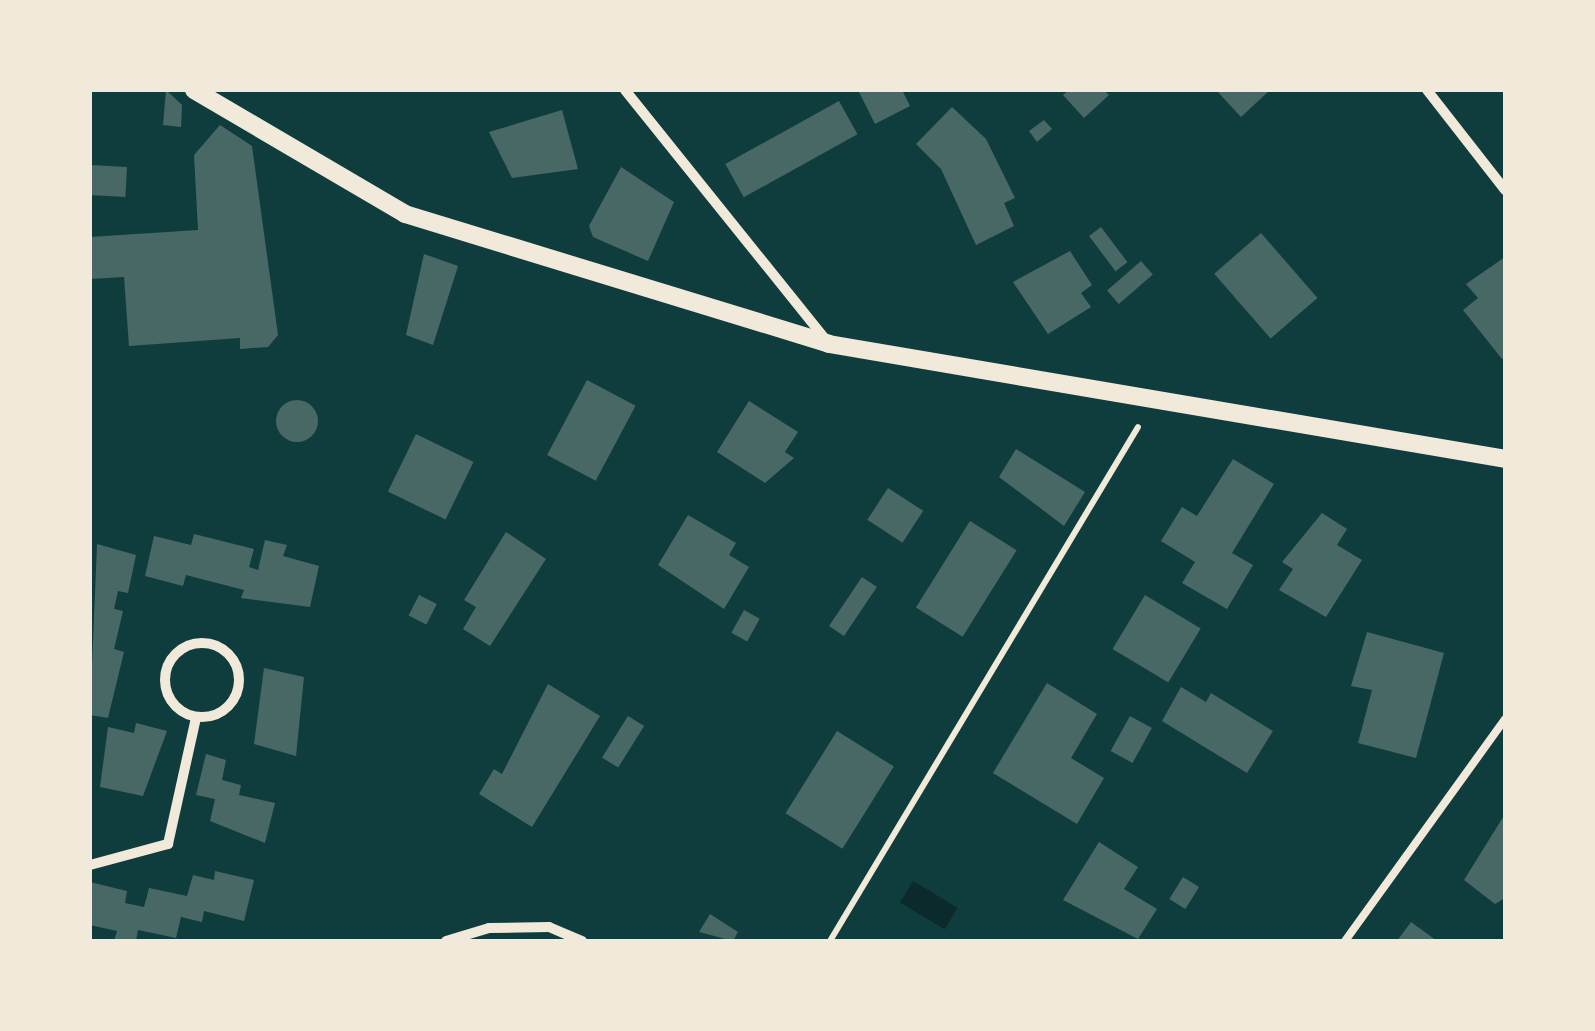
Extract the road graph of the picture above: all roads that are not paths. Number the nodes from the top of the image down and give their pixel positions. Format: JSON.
{"nodes":[{"id":1,"x":194,"y":90,"type":"edge"},
{"id":2,"x":625,"y":90,"type":"edge"},
{"id":3,"x":1428,"y":90,"type":"edge"},
{"id":4,"x":1505,"y":190,"type":"edge"},
{"id":5,"x":829,"y":344,"type":"junction"},
{"id":6,"x":1505,"y":459,"type":"edge"},
{"id":7,"x":196,"y":718,"type":"junction"},
{"id":8,"x":1505,"y":720,"type":"edge"},
{"id":9,"x":90,"y":865,"type":"edge"},
{"id":10,"x":446,"y":941,"type":"edge"},
{"id":11,"x":582,"y":941,"type":"edge"},
{"id":12,"x":1345,"y":941,"type":"edge"}],
"edges":[{"from":1,"to":5,"type":"street"},
{"from":2,"to":5,"type":"street"},
{"from":3,"to":4,"type":"street"},
{"from":5,"to":6,"type":"street"},
{"from":7,"to":7,"type":"street"},
{"from":7,"to":9,"type":"street"},
{"from":8,"to":12,"type":"lane"},
{"from":10,"to":11,"type":"street"}]}
